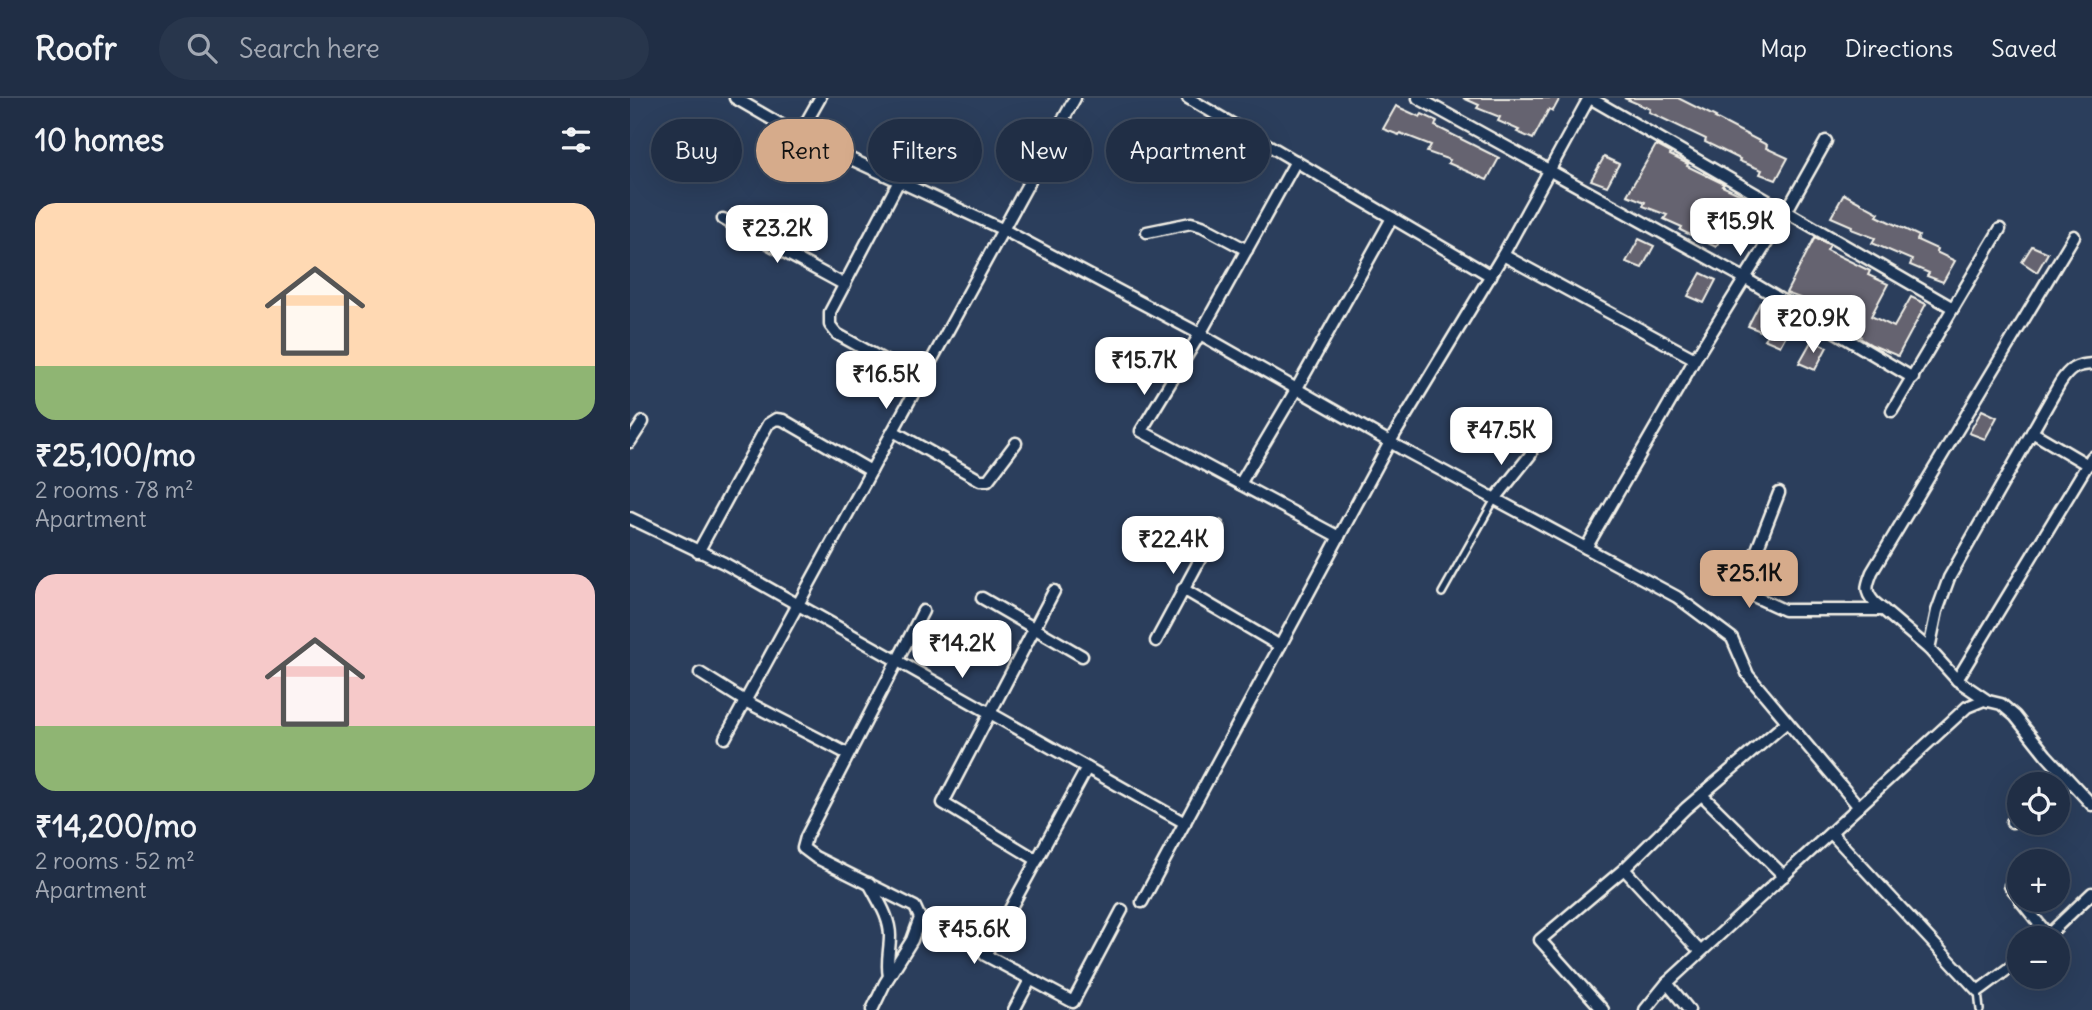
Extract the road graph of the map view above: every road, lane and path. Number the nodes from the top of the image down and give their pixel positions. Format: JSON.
{"nodes":[{"id":1,"x":735,"y":98,"type":"edge"},
{"id":2,"x":820,"y":98,"type":"edge"},
{"id":3,"x":1075,"y":98,"type":"edge"},
{"id":4,"x":1418,"y":98,"type":"edge"},
{"id":5,"x":1590,"y":98,"type":"edge"},
{"id":6,"x":1194,"y":100,"type":"edge"},
{"id":7,"x":749,"y":102,"type":"edge"},
{"id":8,"x":775,"y":119,"type":"edge"},
{"id":9,"x":808,"y":119,"type":"edge"},
{"id":10,"x":1826,"y":141,"type":"dead end"},
{"id":11,"x":1296,"y":161,"type":"junction"},
{"id":12,"x":1549,"y":172,"type":"junction"},
{"id":13,"x":899,"y":182,"type":"edge"},
{"id":14,"x":902,"y":182,"type":"edge"},
{"id":15,"x":1786,"y":212,"type":"junction"},
{"id":16,"x":1392,"y":218,"type":"junction"},
{"id":17,"x":723,"y":219,"type":"dead end"},
{"id":18,"x":2000,"y":229,"type":"dead end"},
{"id":19,"x":1004,"y":230,"type":"junction"},
{"id":20,"x":1147,"y":232,"type":"dead end"},
{"id":21,"x":2074,"y":236,"type":"dead end"},
{"id":22,"x":1247,"y":250,"type":"junction"},
{"id":23,"x":1503,"y":255,"type":"junction"},
{"id":24,"x":1491,"y":276,"type":"junction"},
{"id":25,"x":1746,"y":278,"type":"junction"},
{"id":26,"x":845,"y":285,"type":"junction"},
{"id":27,"x":1952,"y":309,"type":"junction"},
{"id":28,"x":1200,"y":334,"type":"junction"},
{"id":29,"x":1695,"y":359,"type":"junction"},
{"id":30,"x":2092,"y":365,"type":"edge"},
{"id":31,"x":1913,"y":378,"type":"junction"},
{"id":32,"x":920,"y":380,"type":"junction"},
{"id":33,"x":1297,"y":388,"type":"junction"},
{"id":34,"x":1892,"y":411,"type":"dead end"},
{"id":35,"x":643,"y":422,"type":"dead end"},
{"id":36,"x":893,"y":430,"type":"junction"},
{"id":37,"x":2032,"y":432,"type":"junction"},
{"id":38,"x":630,"y":442,"type":"edge"},
{"id":39,"x":1390,"y":442,"type":"junction"},
{"id":40,"x":1016,"y":443,"type":"dead end"},
{"id":41,"x":1531,"y":454,"type":"dead end"},
{"id":42,"x":2090,"y":461,"type":"edge"},
{"id":43,"x":871,"y":471,"type":"junction"},
{"id":44,"x":1240,"y":484,"type":"junction"},
{"id":45,"x":1779,"y":493,"type":"dead end"},
{"id":46,"x":1495,"y":499,"type":"junction"},
{"id":47,"x":630,"y":517,"type":"edge"},
{"id":48,"x":1218,"y":526,"type":"dead end"},
{"id":49,"x":1339,"y":537,"type":"junction"},
{"id":50,"x":1586,"y":548,"type":"junction"},
{"id":51,"x":698,"y":552,"type":"junction"},
{"id":52,"x":1183,"y":589,"type":"junction"},
{"id":53,"x":1054,"y":592,"type":"dead end"},
{"id":54,"x":1443,"y":593,"type":"dead end"},
{"id":55,"x":982,"y":598,"type":"dead end"},
{"id":56,"x":797,"y":604,"type":"junction"},
{"id":57,"x":1884,"y":610,"type":"junction"},
{"id":58,"x":923,"y":611,"type":"dead end"},
{"id":59,"x":1035,"y":629,"type":"junction"},
{"id":60,"x":1156,"y":641,"type":"dead end"},
{"id":61,"x":1280,"y":646,"type":"junction"},
{"id":62,"x":1929,"y":649,"type":"junction"},
{"id":63,"x":1082,"y":656,"type":"dead end"},
{"id":64,"x":897,"y":661,"type":"junction"},
{"id":65,"x":700,"y":673,"type":"dead end"},
{"id":66,"x":1957,"y":680,"type":"junction"},
{"id":67,"x":745,"y":701,"type":"junction"},
{"id":68,"x":1988,"y":701,"type":"junction"},
{"id":69,"x":991,"y":714,"type":"junction"},
{"id":70,"x":1787,"y":722,"type":"junction"},
{"id":71,"x":725,"y":738,"type":"dead end"},
{"id":72,"x":848,"y":754,"type":"junction"},
{"id":73,"x":1087,"y":768,"type":"junction"},
{"id":74,"x":2061,"y":772,"type":"edge"},
{"id":75,"x":2070,"y":781,"type":"edge"},
{"id":76,"x":1702,"y":795,"type":"junction"},
{"id":77,"x":2092,"y":805,"type":"edge"},
{"id":78,"x":1859,"y":807,"type":"junction"},
{"id":79,"x":1185,"y":823,"type":"junction"},
{"id":80,"x":1831,"y":833,"type":"junction"},
{"id":81,"x":1037,"y":860,"type":"junction"},
{"id":82,"x":1625,"y":869,"type":"junction"},
{"id":83,"x":1784,"y":876,"type":"junction"},
{"id":84,"x":868,"y":882,"type":"junction"},
{"id":85,"x":2092,"y":892,"type":"edge"},
{"id":86,"x":1142,"y":902,"type":"dead end"},
{"id":87,"x":1122,"y":910,"type":"dead end"},
{"id":88,"x":2057,"y":926,"type":"edge"},
{"id":89,"x":1701,"y":951,"type":"junction"},
{"id":90,"x":2007,"y":970,"type":"edge"},
{"id":91,"x":889,"y":976,"type":"junction"},
{"id":92,"x":1030,"y":980,"type":"junction"},
{"id":93,"x":1667,"y":983,"type":"junction"},
{"id":94,"x":1978,"y":991,"type":"junction"},
{"id":95,"x":872,"y":1010,"type":"edge"},
{"id":96,"x":1014,"y":1010,"type":"edge"},
{"id":97,"x":1603,"y":1010,"type":"edge"},
{"id":98,"x":1645,"y":1010,"type":"edge"},
{"id":99,"x":1689,"y":1010,"type":"edge"},
{"id":100,"x":1980,"y":1010,"type":"edge"}],
"edges":[{"from":1,"to":7,"type":"street"},
{"from":2,"to":9,"type":"street"},
{"from":3,"to":19,"type":"street"},
{"from":4,"to":12,"type":"street"},
{"from":5,"to":12,"type":"street"},
{"from":5,"to":15,"type":"street"},
{"from":6,"to":11,"type":"street"},
{"from":7,"to":8,"type":"street"},
{"from":10,"to":15,"type":"street"},
{"from":11,"to":16,"type":"street"},
{"from":11,"to":22,"type":"street"},
{"from":12,"to":23,"type":"street"},
{"from":12,"to":25,"type":"street"},
{"from":13,"to":26,"type":"street"},
{"from":14,"to":19,"type":"street"},
{"from":15,"to":25,"type":"street"},
{"from":15,"to":27,"type":"street"},
{"from":16,"to":24,"type":"street"},
{"from":16,"to":33,"type":"street"},
{"from":17,"to":26,"type":"street"},
{"from":18,"to":27,"type":"street"},
{"from":19,"to":28,"type":"street"},
{"from":19,"to":32,"type":"street"},
{"from":20,"to":22,"type":"street"},
{"from":21,"to":57,"type":"street"},
{"from":22,"to":28,"type":"street"},
{"from":23,"to":24,"type":"street"},
{"from":23,"to":29,"type":"street"},
{"from":24,"to":39,"type":"street"},
{"from":25,"to":29,"type":"street"},
{"from":25,"to":31,"type":"street"},
{"from":26,"to":32,"type":"street"},
{"from":27,"to":31,"type":"street"},
{"from":28,"to":33,"type":"street"},
{"from":28,"to":44,"type":"street"},
{"from":29,"to":50,"type":"street"},
{"from":30,"to":37,"type":"street"},
{"from":31,"to":34,"type":"street"},
{"from":32,"to":36,"type":"street"},
{"from":33,"to":39,"type":"street"},
{"from":33,"to":44,"type":"street"},
{"from":35,"to":38,"type":"street"},
{"from":36,"to":40,"type":"street"},
{"from":36,"to":43,"type":"street"},
{"from":37,"to":42,"type":"street"},
{"from":37,"to":62,"type":"street"},
{"from":39,"to":46,"type":"street"},
{"from":39,"to":49,"type":"street"},
{"from":41,"to":46,"type":"street"},
{"from":42,"to":66,"type":"street"},
{"from":43,"to":51,"type":"street"},
{"from":43,"to":56,"type":"street"},
{"from":44,"to":49,"type":"street"},
{"from":45,"to":57,"type":"street"},
{"from":46,"to":50,"type":"street"},
{"from":46,"to":54,"type":"lane"},
{"from":47,"to":51,"type":"street"},
{"from":48,"to":52,"type":"street"},
{"from":49,"to":61,"type":"street"},
{"from":50,"to":70,"type":"street"},
{"from":51,"to":56,"type":"street"},
{"from":52,"to":60,"type":"street"},
{"from":52,"to":61,"type":"street"},
{"from":53,"to":59,"type":"street"},
{"from":55,"to":59,"type":"street"},
{"from":56,"to":64,"type":"street"},
{"from":56,"to":67,"type":"street"},
{"from":57,"to":62,"type":"street"},
{"from":58,"to":64,"type":"street"},
{"from":59,"to":63,"type":"street"},
{"from":59,"to":69,"type":"street"},
{"from":61,"to":79,"type":"street"},
{"from":62,"to":66,"type":"street"},
{"from":64,"to":69,"type":"street"},
{"from":64,"to":72,"type":"street"},
{"from":65,"to":67,"type":"street"},
{"from":66,"to":68,"type":"street"},
{"from":67,"to":71,"type":"street"},
{"from":67,"to":72,"type":"street"},
{"from":68,"to":74,"type":"street"},
{"from":68,"to":78,"type":"street"},
{"from":69,"to":73,"type":"street"},
{"from":69,"to":81,"type":"street"},
{"from":70,"to":76,"type":"street"},
{"from":70,"to":78,"type":"street"},
{"from":72,"to":84,"type":"street"},
{"from":73,"to":79,"type":"street"},
{"from":73,"to":81,"type":"street"},
{"from":75,"to":77,"type":"street"},
{"from":76,"to":82,"type":"street"},
{"from":76,"to":83,"type":"street"},
{"from":78,"to":80,"type":"street"},
{"from":79,"to":86,"type":"street"},
{"from":80,"to":83,"type":"street"},
{"from":80,"to":94,"type":"street"},
{"from":81,"to":92,"type":"street"},
{"from":82,"to":89,"type":"street"},
{"from":82,"to":97,"type":"street"},
{"from":83,"to":89,"type":"street"},
{"from":84,"to":91,"type":"street"},
{"from":84,"to":91,"type":"street"},
{"from":85,"to":88,"type":"street"},
{"from":87,"to":92,"type":"street"},
{"from":89,"to":93,"type":"street"},
{"from":90,"to":94,"type":"street"},
{"from":91,"to":95,"type":"street"},
{"from":92,"to":96,"type":"street"},
{"from":93,"to":98,"type":"street"},
{"from":93,"to":99,"type":"street"},
{"from":94,"to":100,"type":"lane"}]}
